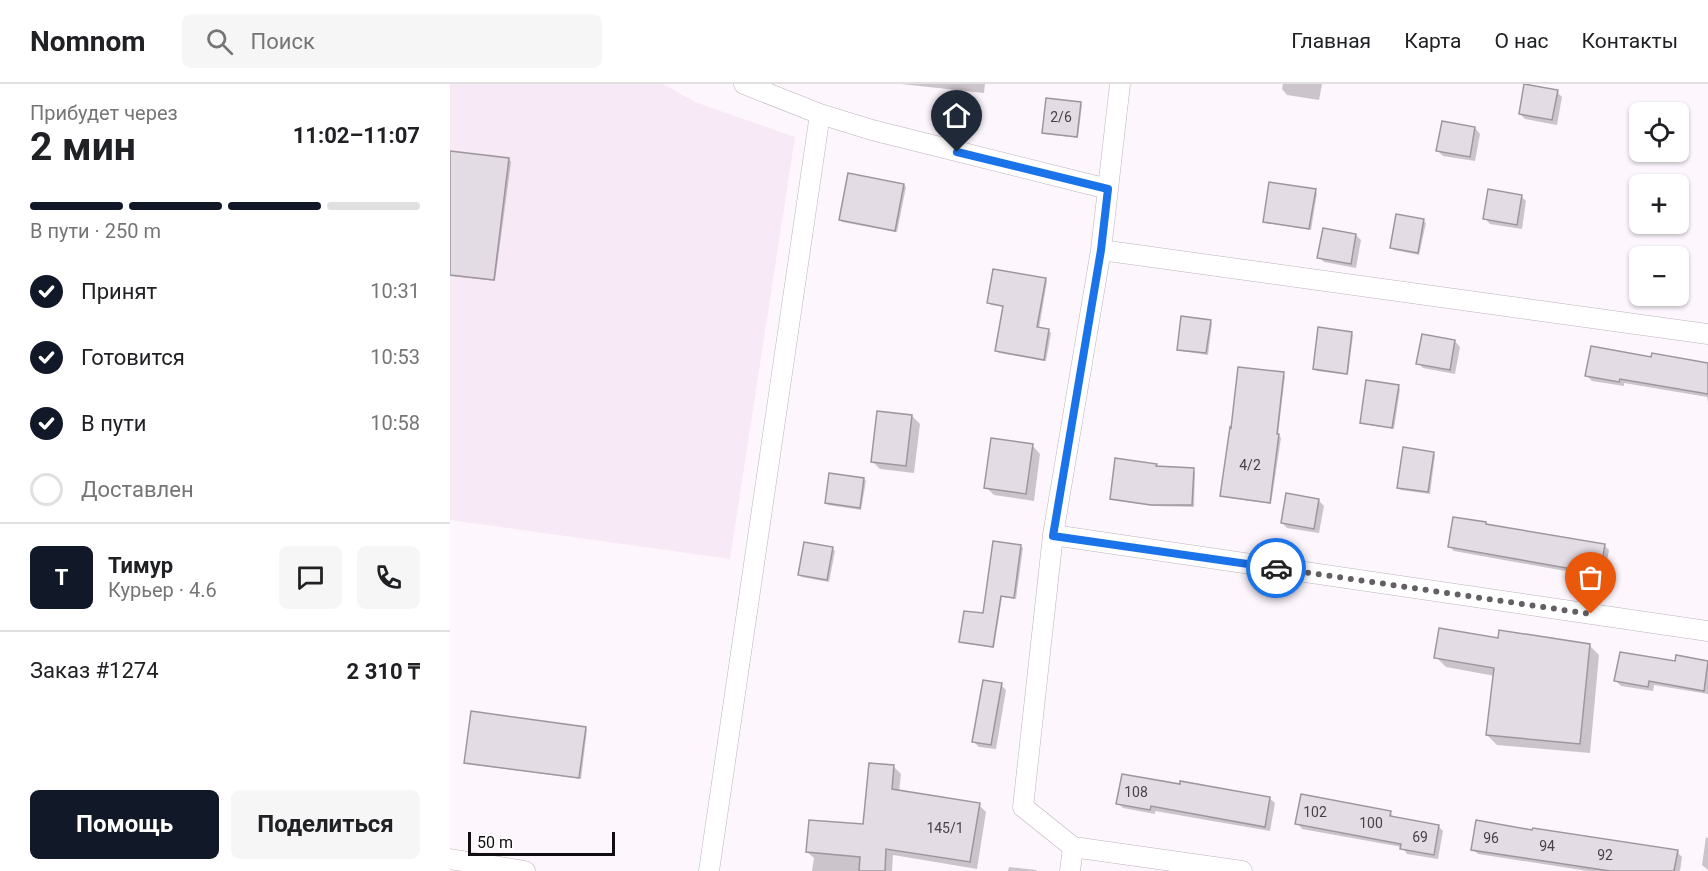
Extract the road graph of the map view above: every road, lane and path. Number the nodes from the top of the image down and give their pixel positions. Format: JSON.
{"nodes":[{"id":1,"x":744,"y":84,"type":"edge"},
{"id":2,"x":1120,"y":84,"type":"edge"},
{"id":3,"x":820,"y":114,"type":"junction"},
{"id":4,"x":1108,"y":189,"type":"junction"},
{"id":5,"x":1101,"y":250,"type":"junction"},
{"id":6,"x":1708,"y":334,"type":"edge"},
{"id":7,"x":1053,"y":536,"type":"junction"},
{"id":8,"x":1708,"y":631,"type":"edge"},
{"id":9,"x":1072,"y":847,"type":"junction"},
{"id":10,"x":450,"y":859,"type":"edge"},
{"id":11,"x":525,"y":871,"type":"edge"},
{"id":12,"x":709,"y":871,"type":"edge"},
{"id":13,"x":1070,"y":871,"type":"edge"},
{"id":14,"x":1242,"y":871,"type":"edge"}],
"edges":[{"from":1,"to":3,"type":"street"},
{"from":2,"to":4,"type":"street"},
{"from":3,"to":4,"type":"street"},
{"from":3,"to":12,"type":"street"},
{"from":4,"to":5,"type":"street"},
{"from":5,"to":6,"type":"street"},
{"from":5,"to":7,"type":"street"},
{"from":7,"to":8,"type":"street"},
{"from":7,"to":9,"type":"street"},
{"from":9,"to":13,"type":"street"},
{"from":9,"to":14,"type":"street"},
{"from":10,"to":11,"type":"street"}]}
